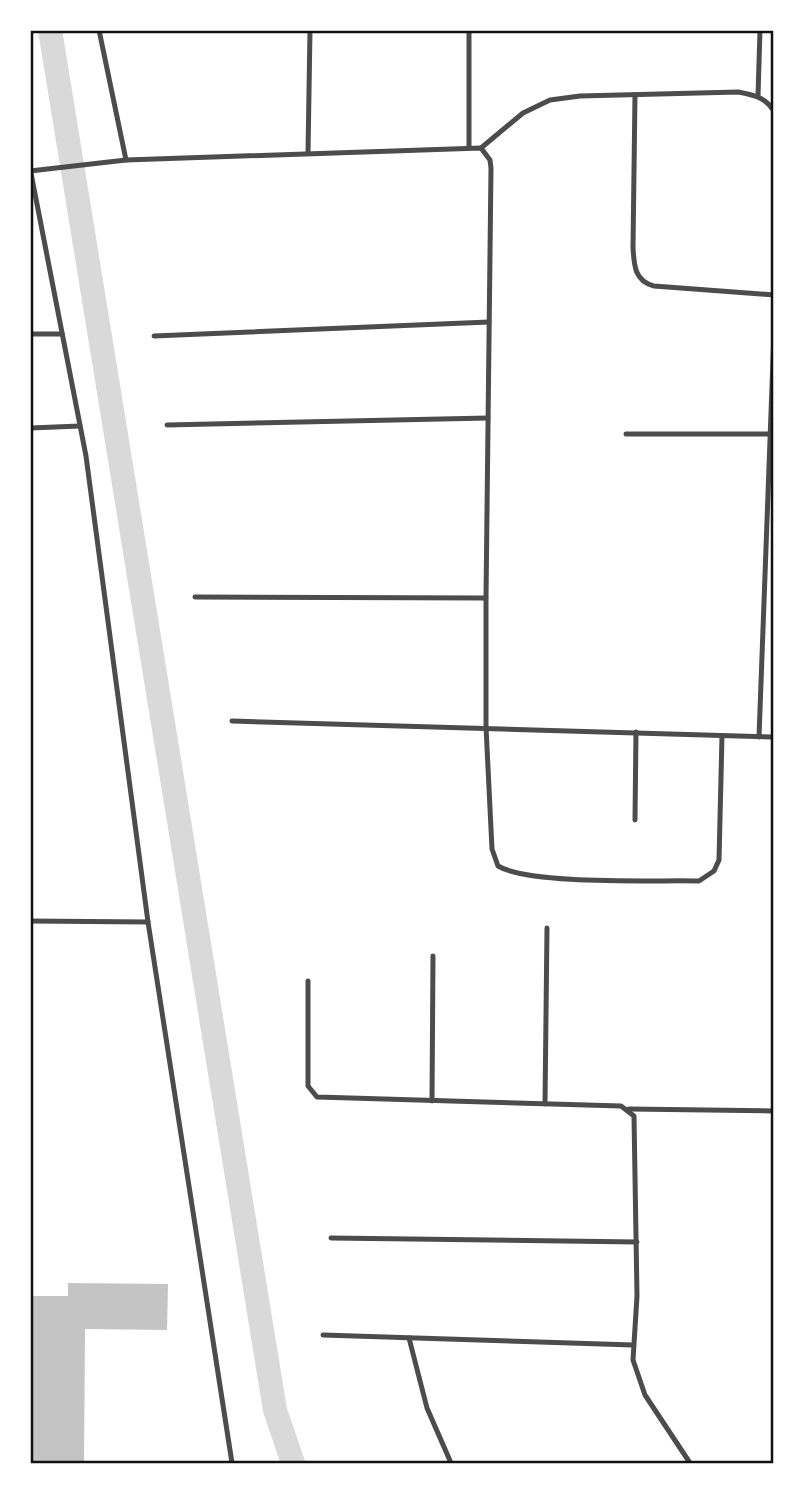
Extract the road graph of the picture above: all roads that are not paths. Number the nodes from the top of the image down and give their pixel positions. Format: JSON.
{"nodes":[{"id":1,"x":99,"y":30,"type":"edge"},
{"id":2,"x":310,"y":30,"type":"edge"},
{"id":3,"x":469,"y":30,"type":"edge"},
{"id":4,"x":760,"y":30,"type":"edge"},
{"id":5,"x":635,"y":95,"type":"junction"},
{"id":6,"x":758,"y":96,"type":"junction"},
{"id":7,"x":774,"y":111,"type":"edge"},
{"id":8,"x":469,"y":147,"type":"junction"},
{"id":9,"x":481,"y":148,"type":"junction"},
{"id":10,"x":308,"y":153,"type":"junction"},
{"id":11,"x":126,"y":160,"type":"junction"},
{"id":12,"x":30,"y":169,"type":"edge"},
{"id":13,"x":774,"y":295,"type":"edge"},
{"id":14,"x":489,"y":323,"type":"junction"},
{"id":15,"x":774,"y":332,"type":"edge"},
{"id":16,"x":30,"y":334,"type":"edge"},
{"id":17,"x":62,"y":334,"type":"junction"},
{"id":18,"x":154,"y":336,"type":"dead end"},
{"id":19,"x":488,"y":418,"type":"junction"},
{"id":20,"x":167,"y":425,"type":"dead end"},
{"id":21,"x":80,"y":426,"type":"junction"},
{"id":22,"x":30,"y":428,"type":"edge"},
{"id":23,"x":626,"y":434,"type":"dead end"},
{"id":24,"x":772,"y":434,"type":"junction"},
{"id":25,"x":195,"y":597,"type":"dead end"},
{"id":26,"x":486,"y":598,"type":"junction"},
{"id":27,"x":232,"y":721,"type":"dead end"},
{"id":28,"x":486,"y":727,"type":"junction"},
{"id":29,"x":636,"y":732,"type":"junction"},
{"id":30,"x":723,"y":736,"type":"junction"},
{"id":31,"x":759,"y":737,"type":"junction"},
{"id":32,"x":774,"y":737,"type":"edge"},
{"id":33,"x":635,"y":820,"type":"dead end"},
{"id":34,"x":30,"y":920,"type":"edge"},
{"id":35,"x":148,"y":922,"type":"junction"},
{"id":36,"x":547,"y":929,"type":"dead end"},
{"id":37,"x":433,"y":956,"type":"dead end"},
{"id":38,"x":308,"y":981,"type":"dead end"},
{"id":39,"x":432,"y":1101,"type":"junction"},
{"id":40,"x":545,"y":1104,"type":"junction"},
{"id":41,"x":629,"y":1109,"type":"junction"},
{"id":42,"x":774,"y":1111,"type":"edge"},
{"id":43,"x":331,"y":1238,"type":"dead end"},
{"id":44,"x":637,"y":1242,"type":"junction"},
{"id":45,"x":323,"y":1335,"type":"dead end"},
{"id":46,"x":409,"y":1338,"type":"junction"},
{"id":47,"x":633,"y":1345,"type":"junction"},
{"id":48,"x":232,"y":1463,"type":"edge"},
{"id":49,"x":451,"y":1463,"type":"edge"},
{"id":50,"x":690,"y":1463,"type":"edge"}],
"edges":[{"from":1,"to":11,"type":"lane"},
{"from":2,"to":10,"type":"lane"},
{"from":3,"to":8,"type":"lane"},
{"from":4,"to":6,"type":"lane"},
{"from":5,"to":6,"type":"lane"},
{"from":5,"to":9,"type":"lane"},
{"from":5,"to":13,"type":"lane"},
{"from":6,"to":7,"type":"lane"},
{"from":8,"to":9,"type":"lane"},
{"from":8,"to":10,"type":"lane"},
{"from":9,"to":14,"type":"lane"},
{"from":10,"to":11,"type":"lane"},
{"from":11,"to":12,"type":"lane"},
{"from":12,"to":17,"type":"lane"},
{"from":14,"to":18,"type":"lane"},
{"from":14,"to":19,"type":"lane"},
{"from":15,"to":24,"type":"lane"},
{"from":16,"to":17,"type":"lane"},
{"from":17,"to":21,"type":"lane"},
{"from":19,"to":20,"type":"lane"},
{"from":19,"to":26,"type":"lane"},
{"from":21,"to":22,"type":"lane"},
{"from":21,"to":35,"type":"lane"},
{"from":23,"to":24,"type":"lane"},
{"from":24,"to":31,"type":"lane"},
{"from":25,"to":26,"type":"lane"},
{"from":26,"to":28,"type":"lane"},
{"from":27,"to":28,"type":"lane"},
{"from":28,"to":29,"type":"lane"},
{"from":28,"to":30,"type":"lane"},
{"from":29,"to":30,"type":"lane"},
{"from":29,"to":33,"type":"lane"},
{"from":30,"to":31,"type":"lane"},
{"from":31,"to":32,"type":"lane"},
{"from":34,"to":35,"type":"lane"},
{"from":35,"to":48,"type":"lane"},
{"from":36,"to":40,"type":"lane"},
{"from":37,"to":39,"type":"lane"},
{"from":38,"to":39,"type":"lane"},
{"from":39,"to":40,"type":"lane"},
{"from":40,"to":41,"type":"lane"},
{"from":41,"to":42,"type":"lane"},
{"from":41,"to":44,"type":"lane"},
{"from":43,"to":44,"type":"lane"},
{"from":44,"to":47,"type":"lane"},
{"from":45,"to":46,"type":"lane"},
{"from":46,"to":47,"type":"lane"},
{"from":46,"to":49,"type":"lane"},
{"from":47,"to":50,"type":"lane"}]}
